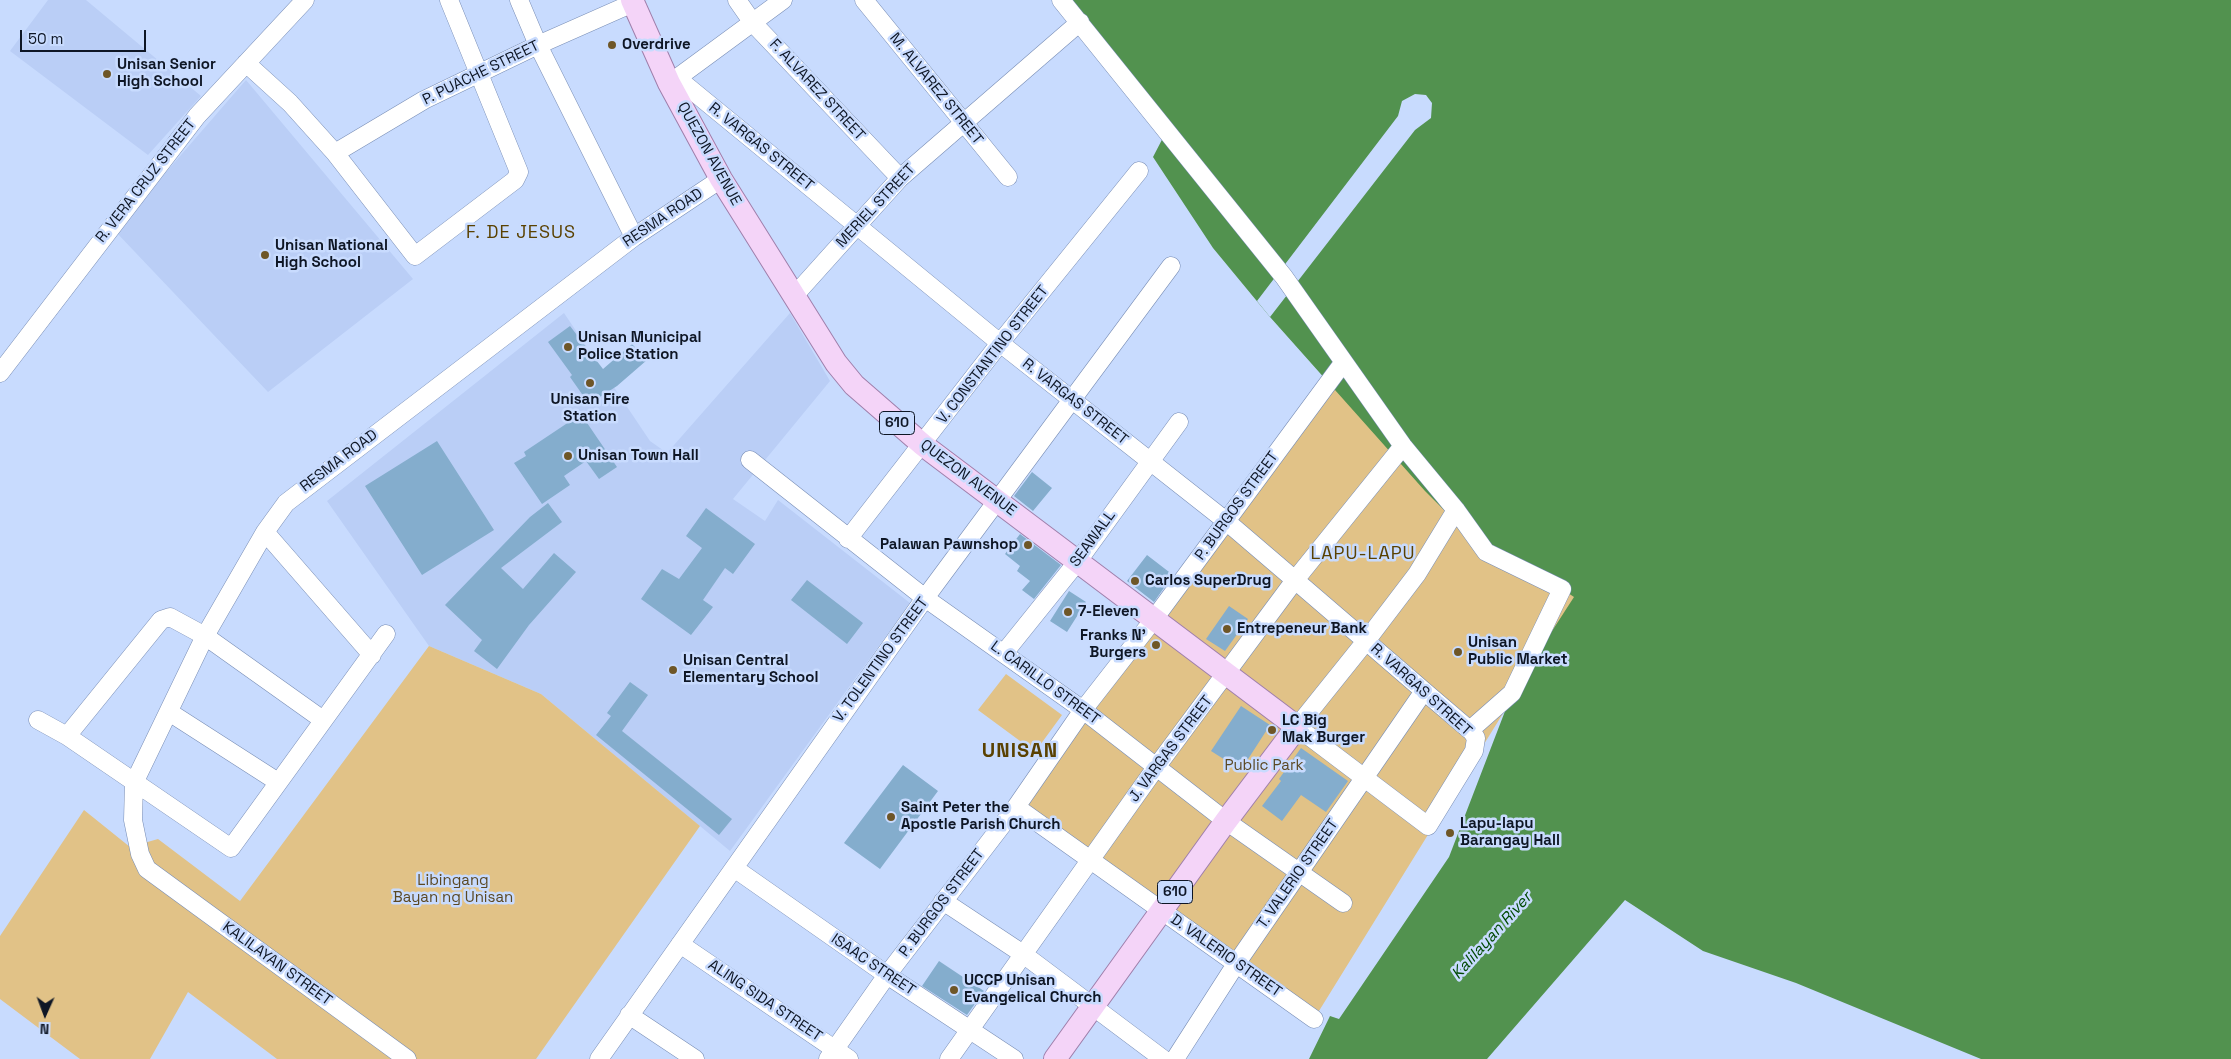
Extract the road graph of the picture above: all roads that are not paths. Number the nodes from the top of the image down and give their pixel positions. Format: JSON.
{"nodes":[{"id":1,"x":305,"y":0,"type":"edge"},
{"id":2,"x":449,"y":0,"type":"edge"},
{"id":3,"x":519,"y":0,"type":"edge"},
{"id":4,"x":737,"y":0,"type":"edge"},
{"id":5,"x":783,"y":0,"type":"edge"},
{"id":6,"x":864,"y":0,"type":"edge"},
{"id":7,"x":1061,"y":0,"type":"edge"},
{"id":8,"x":632,"y":1,"type":"edge"},
{"id":9,"x":1080,"y":22,"type":"junction"},
{"id":10,"x":753,"y":23,"type":"junction"},
{"id":11,"x":538,"y":45,"type":"junction"},
{"id":12,"x":246,"y":63,"type":"junction"},
{"id":13,"x":479,"y":73,"type":"junction"},
{"id":14,"x":673,"y":80,"type":"junction"},
{"id":15,"x":963,"y":122,"type":"junction"},
{"id":16,"x":335,"y":153,"type":"junction"},
{"id":17,"x":1139,"y":171,"type":"dead end"},
{"id":18,"x":900,"y":178,"type":"junction"},
{"id":19,"x":1008,"y":178,"type":"dead end"},
{"id":20,"x":721,"y":179,"type":"junction"},
{"id":21,"x":856,"y":225,"type":"junction"},
{"id":22,"x":634,"y":237,"type":"junction"},
{"id":23,"x":1171,"y":266,"type":"dead end"},
{"id":24,"x":794,"y":296,"type":"junction"},
{"id":25,"x":1000,"y":343,"type":"junction"},
{"id":26,"x":1343,"y":363,"type":"junction"},
{"id":27,"x":0,"y":373,"type":"edge"},
{"id":28,"x":1072,"y":401,"type":"junction"},
{"id":29,"x":1179,"y":422,"type":"dead end"},
{"id":30,"x":922,"y":445,"type":"junction"},
{"id":31,"x":1402,"y":446,"type":"junction"},
{"id":32,"x":750,"y":460,"type":"dead end"},
{"id":33,"x":1150,"y":461,"type":"junction"},
{"id":34,"x":997,"y":500,"type":"junction"},
{"id":35,"x":1456,"y":510,"type":"junction"},
{"id":36,"x":1226,"y":521,"type":"junction"},
{"id":37,"x":265,"y":532,"type":"junction"},
{"id":38,"x":848,"y":539,"type":"junction"},
{"id":39,"x":1078,"y":561,"type":"junction"},
{"id":40,"x":1295,"y":580,"type":"junction"},
{"id":41,"x":925,"y":598,"type":"junction"},
{"id":42,"x":1154,"y":619,"type":"junction"},
{"id":43,"x":386,"y":634,"type":"dead end"},
{"id":44,"x":205,"y":636,"type":"junction"},
{"id":45,"x":1366,"y":641,"type":"junction"},
{"id":46,"x":1004,"y":653,"type":"junction"},
{"id":47,"x":372,"y":655,"type":"junction"},
{"id":48,"x":1227,"y":675,"type":"junction"},
{"id":49,"x":1424,"y":691,"type":"junction"},
{"id":50,"x":1083,"y":710,"type":"junction"},
{"id":51,"x":169,"y":712,"type":"junction"},
{"id":52,"x":38,"y":720,"type":"dead end"},
{"id":53,"x":323,"y":720,"type":"junction"},
{"id":54,"x":1297,"y":727,"type":"junction"},
{"id":55,"x":1473,"y":734,"type":"junction"},
{"id":56,"x":67,"y":736,"type":"junction"},
{"id":57,"x":1157,"y":766,"type":"junction"},
{"id":58,"x":1364,"y":777,"type":"junction"},
{"id":59,"x":278,"y":782,"type":"junction"},
{"id":60,"x":134,"y":783,"type":"junction"},
{"id":61,"x":1016,"y":807,"type":"junction"},
{"id":62,"x":1226,"y":821,"type":"junction"},
{"id":63,"x":1091,"y":860,"type":"junction"},
{"id":64,"x":734,"y":868,"type":"junction"},
{"id":65,"x":147,"y":869,"type":"joint"},
{"id":66,"x":1300,"y":873,"type":"junction"},
{"id":67,"x":942,"y":901,"type":"junction"},
{"id":68,"x":1343,"y":903,"type":"dead end"},
{"id":69,"x":1161,"y":911,"type":"junction"},
{"id":70,"x":680,"y":944,"type":"junction"},
{"id":71,"x":1023,"y":954,"type":"junction"},
{"id":72,"x":1236,"y":964,"type":"junction"},
{"id":73,"x":887,"y":975,"type":"junction"},
{"id":74,"x":1092,"y":1006,"type":"junction"},
{"id":75,"x":629,"y":1015,"type":"junction"},
{"id":76,"x":1314,"y":1019,"type":"dead end"},
{"id":77,"x":970,"y":1029,"type":"junction"},
{"id":78,"x":831,"y":1054,"type":"edge"},
{"id":79,"x":407,"y":1059,"type":"edge"},
{"id":80,"x":599,"y":1059,"type":"edge"},
{"id":81,"x":695,"y":1059,"type":"edge"},
{"id":82,"x":849,"y":1059,"type":"edge"},
{"id":83,"x":950,"y":1059,"type":"edge"},
{"id":84,"x":1014,"y":1059,"type":"edge"},
{"id":85,"x":1054,"y":1059,"type":"edge"},
{"id":86,"x":1163,"y":1059,"type":"edge"},
{"id":87,"x":1175,"y":1059,"type":"edge"}],
"edges":[{"from":1,"to":12,"type":"street","name":"R. VERA CRUZ STREET"},
{"from":2,"to":13,"type":"street"},
{"from":3,"to":11,"type":"street"},
{"from":4,"to":10,"type":"street","name":"F. ALVAREZ STREET"},
{"from":5,"to":10,"type":"street"},
{"from":6,"to":15,"type":"street","name":"M. ALVAREZ STREET"},
{"from":7,"to":9,"type":"street"},
{"from":8,"to":11,"type":"street","name":"P. PUACHE STREET"},
{"from":8,"to":14,"type":"main road","name":"QUEZON AVENUE","number":"610"},
{"from":9,"to":15,"type":"street","name":"MERIEL STREET"},
{"from":9,"to":26,"type":"street"},
{"from":10,"to":14,"type":"street"},
{"from":10,"to":18,"type":"street","name":"F. ALVAREZ STREET"},
{"from":11,"to":13,"type":"street","name":"P. PUACHE STREET"},
{"from":11,"to":22,"type":"street"},
{"from":12,"to":16,"type":"street"},
{"from":12,"to":27,"type":"street","name":"R. VERA CRUZ STREET"},
{"from":13,"to":16,"type":"street","name":"P. PUACHE STREET"},
{"from":13,"to":16,"type":"street"},
{"from":14,"to":20,"type":"main road","name":"QUEZON AVENUE","number":"610"},
{"from":14,"to":21,"type":"street","name":"R. VARGAS STREET"},
{"from":15,"to":18,"type":"street","name":"MERIEL STREET"},
{"from":15,"to":19,"type":"street","name":"M. ALVAREZ STREET"},
{"from":17,"to":25,"type":"street","name":"V. CONSTANTINO STREET"},
{"from":18,"to":21,"type":"street","name":"MERIEL STREET"},
{"from":20,"to":22,"type":"street","name":"RESMA ROAD"},
{"from":20,"to":24,"type":"main road","name":"QUEZON AVENUE","number":"610"},
{"from":21,"to":24,"type":"street","name":"MERIEL STREET"},
{"from":21,"to":25,"type":"street","name":"R. VARGAS STREET"},
{"from":22,"to":37,"type":"street","name":"RESMA ROAD"},
{"from":23,"to":28,"type":"street","name":"V. TOLENTINO STREET"},
{"from":24,"to":30,"type":"main road","name":"QUEZON AVENUE","number":"610"},
{"from":25,"to":28,"type":"street","name":"R. VARGAS STREET"},
{"from":25,"to":30,"type":"street","name":"V. CONSTANTINO STREET"},
{"from":26,"to":31,"type":"street"},
{"from":26,"to":36,"type":"street","name":"P. BURGOS STREET"},
{"from":28,"to":33,"type":"street","name":"R. VARGAS STREET"},
{"from":28,"to":34,"type":"street","name":"V. TOLENTINO STREET"},
{"from":29,"to":33,"type":"street","name":"SEAWALL"},
{"from":30,"to":34,"type":"main road","name":"QUEZON AVENUE","number":"610"},
{"from":30,"to":38,"type":"street","name":"V. CONSTANTINO STREET"},
{"from":31,"to":35,"type":"street"},
{"from":31,"to":40,"type":"street","name":"J. VARGAS STREET"},
{"from":32,"to":38,"type":"street","name":"L. CARILLO STREET"},
{"from":33,"to":36,"type":"street","name":"R. VARGAS STREET"},
{"from":33,"to":39,"type":"street","name":"SEAWALL"},
{"from":34,"to":39,"type":"main road","name":"QUEZON AVENUE","number":"610"},
{"from":34,"to":41,"type":"street","name":"V. TOLENTINO STREET"},
{"from":35,"to":45,"type":"street"},
{"from":35,"to":55,"type":"street"},
{"from":36,"to":40,"type":"street","name":"R. VARGAS STREET"},
{"from":36,"to":42,"type":"street","name":"P. BURGOS STREET"},
{"from":37,"to":44,"type":"street","name":"RESMA ROAD"},
{"from":37,"to":47,"type":"street"},
{"from":38,"to":41,"type":"street","name":"L. CARILLO STREET"},
{"from":39,"to":42,"type":"main road","name":"QUEZON AVENUE","number":"610"},
{"from":39,"to":46,"type":"street","name":"SEAWALL"},
{"from":40,"to":45,"type":"street","name":"R. VARGAS STREET"},
{"from":40,"to":48,"type":"street","name":"J. VARGAS STREET"},
{"from":41,"to":46,"type":"street","name":"L. CARILLO STREET"},
{"from":41,"to":64,"type":"street","name":"V. TOLENTINO STREET"},
{"from":42,"to":48,"type":"main road","name":"QUEZON AVENUE","number":"610"},
{"from":42,"to":50,"type":"street","name":"P. BURGOS STREET"},
{"from":43,"to":47,"type":"street"},
{"from":44,"to":51,"type":"street","name":"RESMA ROAD"},
{"from":44,"to":53,"type":"street"},
{"from":44,"to":56,"type":"street"},
{"from":45,"to":49,"type":"street","name":"R. VARGAS STREET"},
{"from":45,"to":54,"type":"street"},
{"from":46,"to":50,"type":"street","name":"L. CARILLO STREET"},
{"from":47,"to":53,"type":"street"},
{"from":48,"to":54,"type":"main road","name":"QUEZON AVENUE","number":"610"},
{"from":48,"to":57,"type":"street","name":"J. VARGAS STREET"},
{"from":49,"to":55,"type":"street","name":"R. VARGAS STREET"},
{"from":49,"to":58,"type":"street","name":"T. VALERIO STREET"},
{"from":50,"to":57,"type":"street","name":"L. CARILLO STREET"},
{"from":50,"to":61,"type":"street","name":"P. BURGOS STREET"},
{"from":51,"to":59,"type":"street"},
{"from":51,"to":60,"type":"street","name":"RESMA ROAD"},
{"from":52,"to":56,"type":"street"},
{"from":53,"to":59,"type":"street"},
{"from":54,"to":58,"type":"street"},
{"from":54,"to":62,"type":"main road","number":"610"},
{"from":55,"to":58,"type":"street"},
{"from":56,"to":60,"type":"street"},
{"from":57,"to":62,"type":"street","name":"L. CARILLO STREET"},
{"from":57,"to":63,"type":"street","name":"J. VARGAS STREET"},
{"from":58,"to":66,"type":"street","name":"T. VALERIO STREET"},
{"from":59,"to":60,"type":"street"},
{"from":60,"to":65,"type":"street","name":"RESMA ROAD"},
{"from":61,"to":63,"type":"street","name":"D. VALERIO STREET"},
{"from":61,"to":67,"type":"street","name":"P. BURGOS STREET"},
{"from":62,"to":66,"type":"street","name":"L. CARILLO STREET"},
{"from":62,"to":69,"type":"main road","number":"610"},
{"from":63,"to":69,"type":"street","name":"D. VALERIO STREET"},
{"from":63,"to":71,"type":"street","name":"J. VARGAS STREET"},
{"from":64,"to":70,"type":"street","name":"V. TOLENTINO STREET"},
{"from":64,"to":73,"type":"street","name":"ISAAC STREET"},
{"from":65,"to":79,"type":"street","name":"KALILAYAN STREET"},
{"from":66,"to":68,"type":"street","name":"L. CARILLO STREET"},
{"from":66,"to":72,"type":"street","name":"T. VALERIO STREET"},
{"from":67,"to":71,"type":"street"},
{"from":67,"to":73,"type":"street","name":"P. BURGOS STREET"},
{"from":69,"to":72,"type":"street","name":"D. VALERIO STREET"},
{"from":69,"to":74,"type":"main road","number":"610"},
{"from":70,"to":75,"type":"street","name":"V. TOLENTINO STREET"},
{"from":70,"to":78,"type":"street","name":"ALING SIDA STREET"},
{"from":71,"to":74,"type":"street"},
{"from":71,"to":77,"type":"street","name":"J. VARGAS STREET"},
{"from":72,"to":76,"type":"street","name":"D. VALERIO STREET"},
{"from":72,"to":87,"type":"street","name":"T. VALERIO STREET"},
{"from":73,"to":77,"type":"street","name":"ISAAC STREET"},
{"from":73,"to":78,"type":"street","name":"P. BURGOS STREET"},
{"from":74,"to":85,"type":"main road","number":"610"},
{"from":74,"to":86,"type":"street"},
{"from":75,"to":80,"type":"street","name":"V. TOLENTINO STREET"},
{"from":75,"to":81,"type":"street"},
{"from":77,"to":83,"type":"street","name":"J. VARGAS STREET"},
{"from":77,"to":84,"type":"street","name":"ISAAC STREET"},
{"from":78,"to":82,"type":"street","name":"ALING SIDA STREET"}]}
